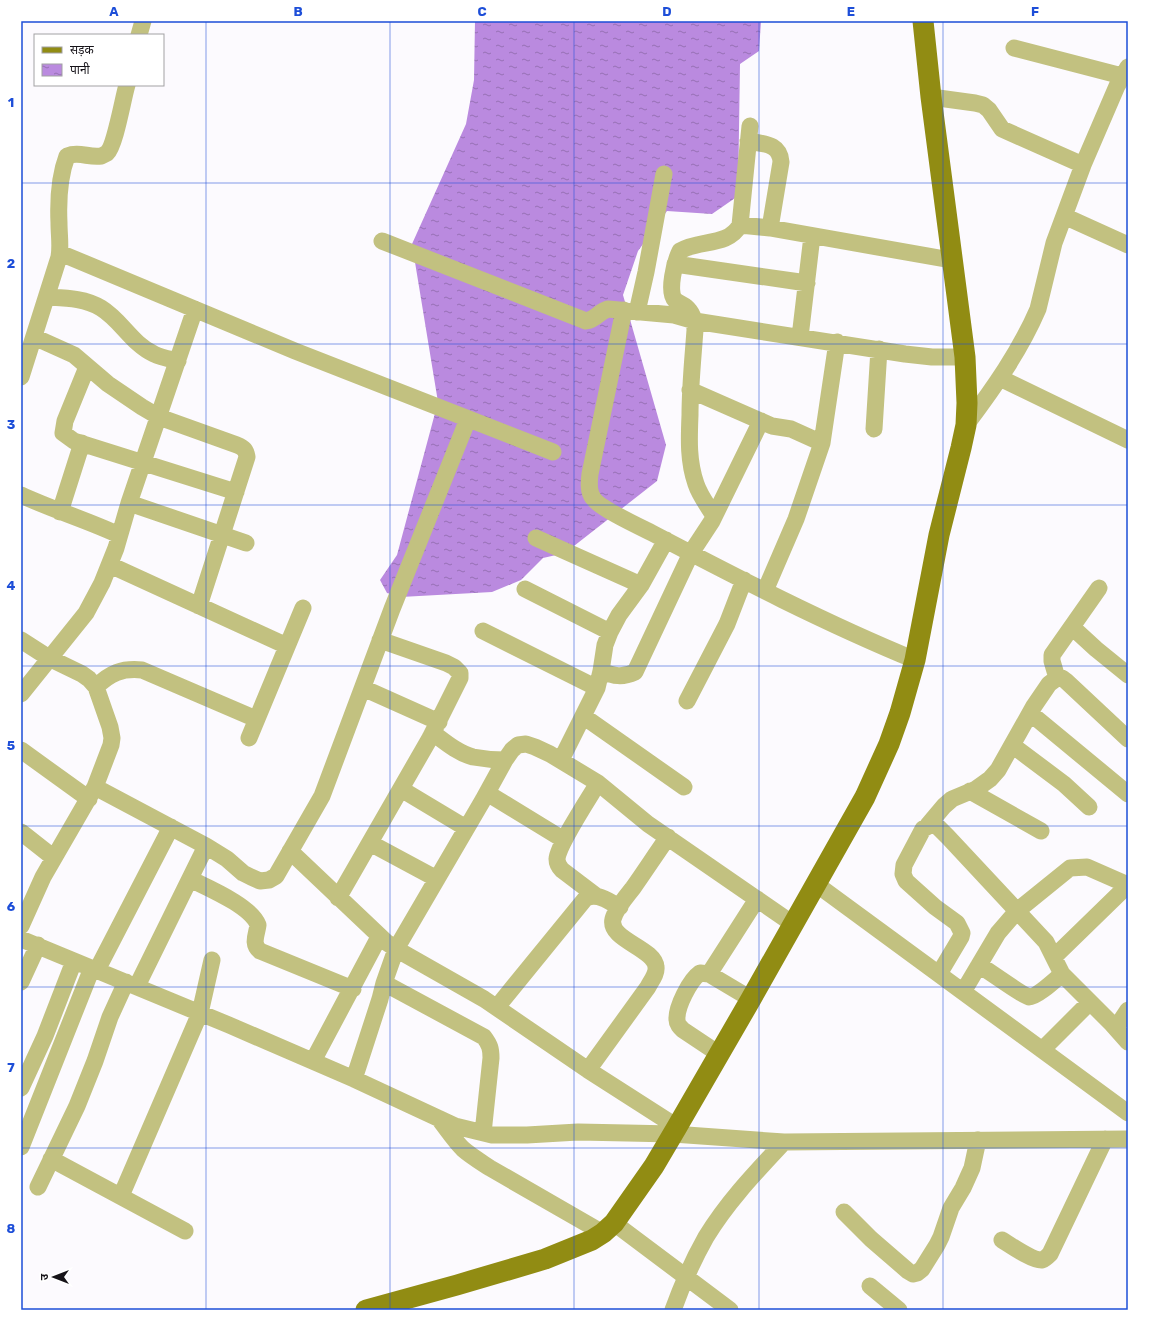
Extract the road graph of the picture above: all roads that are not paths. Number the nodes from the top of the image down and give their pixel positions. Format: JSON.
{"nodes":[{"id":1,"x":143,"y":21,"type":"edge"},
{"id":2,"x":923,"y":21,"type":"edge"},
{"id":3,"x":139,"y":34,"type":"edge"},
{"id":4,"x":1014,"y":48,"type":"dead end"},
{"id":5,"x":1125,"y":72,"type":"edge"},
{"id":6,"x":127,"y":86,"type":"edge"},
{"id":7,"x":931,"y":97,"type":"junction"},
{"id":8,"x":1083,"y":165,"type":"junction"},
{"id":9,"x":664,"y":174,"type":"dead end"},
{"id":10,"x":1064,"y":216,"type":"junction"},
{"id":11,"x":740,"y":225,"type":"junction"},
{"id":12,"x":770,"y":228,"type":"junction"},
{"id":13,"x":812,"y":236,"type":"junction"},
{"id":14,"x":382,"y":241,"type":"dead end"},
{"id":15,"x":1128,"y":245,"type":"edge"},
{"id":16,"x":60,"y":253,"type":"junction"},
{"id":17,"x":951,"y":260,"type":"junction"},
{"id":18,"x":675,"y":264,"type":"junction"},
{"id":19,"x":807,"y":283,"type":"junction"},
{"id":20,"x":47,"y":296,"type":"junction"},
{"id":21,"x":195,"y":309,"type":"junction"},
{"id":22,"x":630,"y":311,"type":"junction"},
{"id":23,"x":695,"y":321,"type":"junction"},
{"id":24,"x":34,"y":337,"type":"junction"},
{"id":25,"x":800,"y":337,"type":"junction"},
{"id":26,"x":836,"y":342,"type":"junction"},
{"id":27,"x":879,"y":349,"type":"junction"},
{"id":28,"x":964,"y":357,"type":"junction"},
{"id":29,"x":178,"y":361,"type":"junction"},
{"id":30,"x":87,"y":366,"type":"junction"},
{"id":31,"x":21,"y":377,"type":"edge"},
{"id":32,"x":1000,"y":378,"type":"junction"},
{"id":33,"x":690,"y":390,"type":"junction"},
{"id":34,"x":159,"y":416,"type":"junction"},
{"id":35,"x":468,"y":419,"type":"junction"},
{"id":36,"x":761,"y":421,"type":"junction"},
{"id":37,"x":966,"y":425,"type":"junction"},
{"id":38,"x":874,"y":429,"type":"dead end"},
{"id":39,"x":1128,"y":440,"type":"edge"},
{"id":40,"x":82,"y":443,"type":"junction"},
{"id":41,"x":822,"y":443,"type":"junction"},
{"id":42,"x":553,"y":452,"type":"dead end"},
{"id":43,"x":143,"y":463,"type":"junction"},
{"id":44,"x":236,"y":492,"type":"junction"},
{"id":45,"x":21,"y":495,"type":"edge"},
{"id":46,"x":129,"y":503,"type":"junction"},
{"id":47,"x":60,"y":512,"type":"junction"},
{"id":48,"x":714,"y":516,"type":"junction"},
{"id":49,"x":119,"y":535,"type":"junction"},
{"id":50,"x":222,"y":535,"type":"junction"},
{"id":51,"x":536,"y":538,"type":"dead end"},
{"id":52,"x":666,"y":540,"type":"junction"},
{"id":53,"x":246,"y":543,"type":"dead end"},
{"id":54,"x":691,"y":553,"type":"junction"},
{"id":55,"x":110,"y":566,"type":"junction"},
{"id":56,"x":744,"y":580,"type":"junction"},
{"id":57,"x":641,"y":585,"type":"junction"},
{"id":58,"x":1099,"y":588,"type":"dead end"},
{"id":59,"x":525,"y":589,"type":"dead end"},
{"id":60,"x":765,"y":590,"type":"junction"},
{"id":61,"x":198,"y":606,"type":"junction"},
{"id":62,"x":303,"y":608,"type":"dead end"},
{"id":63,"x":1072,"y":627,"type":"junction"},
{"id":64,"x":483,"y":631,"type":"dead end"},
{"id":65,"x":610,"y":632,"type":"junction"},
{"id":66,"x":380,"y":640,"type":"junction"},
{"id":67,"x":287,"y":646,"type":"junction"},
{"id":68,"x":24,"y":647,"type":"edge"},
{"id":69,"x":49,"y":658,"type":"junction"},
{"id":70,"x":914,"y":660,"type":"junction"},
{"id":71,"x":601,"y":671,"type":"junction"},
{"id":72,"x":1128,"y":675,"type":"edge"},
{"id":73,"x":1057,"y":678,"type":"junction"},
{"id":74,"x":96,"y":687,"type":"junction"},
{"id":75,"x":363,"y":688,"type":"junction"},
{"id":76,"x":597,"y":688,"type":"junction"},
{"id":77,"x":21,"y":694,"type":"edge"},
{"id":78,"x":687,"y":701,"type":"dead end"},
{"id":79,"x":1030,"y":713,"type":"junction"},
{"id":80,"x":583,"y":716,"type":"junction"},
{"id":81,"x":256,"y":719,"type":"junction"},
{"id":82,"x":436,"y":728,"type":"junction"},
{"id":83,"x":249,"y":738,"type":"dead end"},
{"id":84,"x":1128,"y":739,"type":"edge"},
{"id":85,"x":1012,"y":745,"type":"junction"},
{"id":86,"x":21,"y":750,"type":"edge"},
{"id":87,"x":505,"y":760,"type":"junction"},
{"id":88,"x":561,"y":760,"type":"junction"},
{"id":89,"x":598,"y":783,"type":"junction"},
{"id":90,"x":684,"y":787,"type":"dead end"},
{"id":91,"x":401,"y":789,"type":"junction"},
{"id":92,"x":970,"y":792,"type":"junction"},
{"id":93,"x":92,"y":793,"type":"junction"},
{"id":94,"x":487,"y":793,"type":"junction"},
{"id":95,"x":1128,"y":794,"type":"edge"},
{"id":96,"x":1089,"y":807,"type":"dead end"},
{"id":97,"x":928,"y":826,"type":"junction"},
{"id":98,"x":170,"y":827,"type":"junction"},
{"id":99,"x":466,"y":828,"type":"junction"},
{"id":100,"x":1041,"y":831,"type":"dead end"},
{"id":101,"x":21,"y":832,"type":"edge"},
{"id":102,"x":668,"y":837,"type":"junction"},
{"id":103,"x":564,"y":840,"type":"junction"},
{"id":104,"x":370,"y":843,"type":"junction"},
{"id":105,"x":206,"y":846,"type":"junction"},
{"id":106,"x":290,"y":851,"type":"junction"},
{"id":107,"x":54,"y":858,"type":"junction"},
{"id":108,"x":190,"y":879,"type":"junction"},
{"id":109,"x":437,"y":879,"type":"junction"},
{"id":110,"x":816,"y":884,"type":"junction"},
{"id":111,"x":595,"y":895,"type":"junction"},
{"id":112,"x":338,"y":898,"type":"junction"},
{"id":113,"x":757,"y":899,"type":"junction"},
{"id":114,"x":620,"y":907,"type":"junction"},
{"id":115,"x":1017,"y":910,"type":"junction"},
{"id":116,"x":793,"y":924,"type":"junction"},
{"id":117,"x":21,"y":926,"type":"edge"},
{"id":118,"x":379,"y":937,"type":"junction"},
{"id":119,"x":21,"y":939,"type":"edge"},
{"id":120,"x":38,"y":945,"type":"junction"},
{"id":121,"x":396,"y":949,"type":"junction"},
{"id":122,"x":1054,"y":957,"type":"junction"},
{"id":123,"x":74,"y":960,"type":"junction"},
{"id":124,"x":212,"y":960,"type":"dead end"},
{"id":125,"x":979,"y":965,"type":"junction"},
{"id":126,"x":94,"y":969,"type":"junction"},
{"id":127,"x":709,"y":974,"type":"junction"},
{"id":128,"x":938,"y":974,"type":"junction"},
{"id":129,"x":1062,"y":974,"type":"junction"},
{"id":130,"x":21,"y":982,"type":"edge"},
{"id":131,"x":384,"y":983,"type":"junction"},
{"id":132,"x":131,"y":984,"type":"junction"},
{"id":133,"x":352,"y":989,"type":"junction"},
{"id":134,"x":963,"y":992,"type":"junction"},
{"id":135,"x":751,"y":999,"type":"junction"},
{"id":136,"x":1090,"y":1002,"type":"junction"},
{"id":137,"x":497,"y":1007,"type":"junction"},
{"id":138,"x":1128,"y":1010,"type":"edge"},
{"id":139,"x":200,"y":1013,"type":"junction"},
{"id":140,"x":1116,"y":1028,"type":"junction"},
{"id":141,"x":1128,"y":1042,"type":"edge"},
{"id":142,"x":1042,"y":1050,"type":"junction"},
{"id":143,"x":719,"y":1054,"type":"junction"},
{"id":144,"x":313,"y":1061,"type":"junction"},
{"id":145,"x":588,"y":1070,"type":"junction"},
{"id":146,"x":354,"y":1079,"type":"junction"},
{"id":147,"x":21,"y":1088,"type":"edge"},
{"id":148,"x":1128,"y":1113,"type":"edge"},
{"id":149,"x":438,"y":1118,"type":"junction"},
{"id":150,"x":675,"y":1131,"type":"junction"},
{"id":151,"x":483,"y":1133,"type":"junction"},
{"id":152,"x":1105,"y":1139,"type":"junction"},
{"id":153,"x":1128,"y":1139,"type":"edge"},
{"id":154,"x":978,"y":1140,"type":"junction"},
{"id":155,"x":784,"y":1142,"type":"junction"},
{"id":156,"x":21,"y":1147,"type":"edge"},
{"id":157,"x":51,"y":1159,"type":"junction"},
{"id":158,"x":38,"y":1187,"type":"dead end"},
{"id":159,"x":120,"y":1196,"type":"junction"},
{"id":160,"x":844,"y":1212,"type":"dead end"},
{"id":161,"x":609,"y":1228,"type":"junction"},
{"id":162,"x":185,"y":1231,"type":"dead end"},
{"id":163,"x":1002,"y":1240,"type":"dead end"},
{"id":164,"x":686,"y":1277,"type":"junction"},
{"id":165,"x":870,"y":1286,"type":"dead end"},
{"id":166,"x":400,"y":1306,"type":"edge"},
{"id":167,"x":678,"y":1307,"type":"edge"},
{"id":168,"x":366,"y":1310,"type":"edge"},
{"id":169,"x":730,"y":1310,"type":"edge"},
{"id":170,"x":899,"y":1310,"type":"edge"}],
"edges":[{"from":1,"to":3,"type":"street"},
{"from":2,"to":7,"type":"main road"},
{"from":4,"to":5,"type":"street"},
{"from":5,"to":8,"type":"street"},
{"from":6,"to":16,"type":"street"},
{"from":7,"to":8,"type":"street"},
{"from":7,"to":17,"type":"main road"},
{"from":8,"to":10,"type":"street"},
{"from":9,"to":22,"type":"street"},
{"from":10,"to":15,"type":"street"},
{"from":10,"to":32,"type":"street"},
{"from":11,"to":12,"type":"street"},
{"from":11,"to":12,"type":"street"},
{"from":11,"to":18,"type":"street"},
{"from":12,"to":13,"type":"street"},
{"from":13,"to":17,"type":"street"},
{"from":13,"to":19,"type":"street"},
{"from":14,"to":22,"type":"street"},
{"from":16,"to":20,"type":"street"},
{"from":16,"to":21,"type":"street"},
{"from":17,"to":28,"type":"main road"},
{"from":18,"to":19,"type":"street"},
{"from":18,"to":23,"type":"street"},
{"from":19,"to":25,"type":"street"},
{"from":20,"to":24,"type":"street"},
{"from":20,"to":29,"type":"street"},
{"from":21,"to":29,"type":"street"},
{"from":21,"to":35,"type":"street"},
{"from":22,"to":23,"type":"street"},
{"from":22,"to":52,"type":"street"},
{"from":23,"to":25,"type":"street"},
{"from":23,"to":33,"type":"street"},
{"from":24,"to":30,"type":"street"},
{"from":24,"to":31,"type":"street"},
{"from":25,"to":26,"type":"street"},
{"from":26,"to":27,"type":"street"},
{"from":26,"to":41,"type":"street"},
{"from":27,"to":28,"type":"street"},
{"from":27,"to":38,"type":"street"},
{"from":28,"to":37,"type":"main road"},
{"from":29,"to":34,"type":"street"},
{"from":30,"to":34,"type":"street"},
{"from":30,"to":40,"type":"street"},
{"from":32,"to":37,"type":"street"},
{"from":32,"to":39,"type":"street"},
{"from":33,"to":36,"type":"street"},
{"from":33,"to":48,"type":"street"},
{"from":34,"to":43,"type":"street"},
{"from":34,"to":44,"type":"street"},
{"from":35,"to":42,"type":"street"},
{"from":35,"to":66,"type":"street"},
{"from":36,"to":41,"type":"street"},
{"from":36,"to":48,"type":"street"},
{"from":37,"to":70,"type":"main road"},
{"from":40,"to":43,"type":"street"},
{"from":40,"to":47,"type":"street"},
{"from":41,"to":60,"type":"street"},
{"from":43,"to":44,"type":"street"},
{"from":43,"to":46,"type":"street"},
{"from":44,"to":50,"type":"street"},
{"from":45,"to":47,"type":"street"},
{"from":46,"to":49,"type":"street"},
{"from":46,"to":50,"type":"street"},
{"from":47,"to":49,"type":"street"},
{"from":48,"to":54,"type":"street"},
{"from":49,"to":55,"type":"street"},
{"from":50,"to":53,"type":"street"},
{"from":50,"to":61,"type":"street"},
{"from":51,"to":57,"type":"street"},
{"from":52,"to":54,"type":"street"},
{"from":52,"to":57,"type":"street"},
{"from":54,"to":56,"type":"street"},
{"from":54,"to":71,"type":"street"},
{"from":55,"to":61,"type":"street"},
{"from":55,"to":69,"type":"street"},
{"from":56,"to":60,"type":"street"},
{"from":56,"to":78,"type":"street"},
{"from":57,"to":65,"type":"street"},
{"from":58,"to":63,"type":"street"},
{"from":59,"to":65,"type":"street"},
{"from":60,"to":70,"type":"street"},
{"from":61,"to":67,"type":"street"},
{"from":62,"to":67,"type":"street"},
{"from":63,"to":72,"type":"street"},
{"from":63,"to":73,"type":"street"},
{"from":64,"to":76,"type":"street"},
{"from":65,"to":71,"type":"street"},
{"from":66,"to":75,"type":"street"},
{"from":66,"to":82,"type":"street"},
{"from":67,"to":81,"type":"street"},
{"from":68,"to":69,"type":"street"},
{"from":69,"to":74,"type":"street"},
{"from":69,"to":77,"type":"street"},
{"from":70,"to":110,"type":"main road"},
{"from":71,"to":76,"type":"street"},
{"from":73,"to":79,"type":"street"},
{"from":73,"to":84,"type":"street"},
{"from":74,"to":81,"type":"street"},
{"from":74,"to":93,"type":"street"},
{"from":75,"to":82,"type":"street"},
{"from":75,"to":106,"type":"street"},
{"from":76,"to":80,"type":"street"},
{"from":79,"to":85,"type":"street"},
{"from":79,"to":95,"type":"street"},
{"from":80,"to":88,"type":"street"},
{"from":80,"to":90,"type":"street"},
{"from":81,"to":83,"type":"street"},
{"from":82,"to":87,"type":"street"},
{"from":82,"to":91,"type":"street"},
{"from":85,"to":92,"type":"street"},
{"from":85,"to":96,"type":"street"},
{"from":86,"to":93,"type":"street"},
{"from":87,"to":88,"type":"street"},
{"from":87,"to":94,"type":"street"},
{"from":88,"to":89,"type":"street"},
{"from":89,"to":102,"type":"street"},
{"from":89,"to":103,"type":"street"},
{"from":91,"to":99,"type":"street"},
{"from":91,"to":104,"type":"street"},
{"from":92,"to":97,"type":"street"},
{"from":92,"to":100,"type":"street"},
{"from":93,"to":98,"type":"street"},
{"from":93,"to":107,"type":"street"},
{"from":94,"to":99,"type":"street"},
{"from":94,"to":103,"type":"street"},
{"from":97,"to":115,"type":"street"},
{"from":97,"to":128,"type":"street"},
{"from":98,"to":105,"type":"street"},
{"from":98,"to":126,"type":"street"},
{"from":99,"to":109,"type":"street"},
{"from":101,"to":107,"type":"street"},
{"from":102,"to":113,"type":"street"},
{"from":102,"to":114,"type":"street"},
{"from":103,"to":111,"type":"street"},
{"from":104,"to":109,"type":"street"},
{"from":104,"to":112,"type":"street"},
{"from":105,"to":106,"type":"street"},
{"from":105,"to":108,"type":"street"},
{"from":106,"to":112,"type":"street"},
{"from":107,"to":117,"type":"street"},
{"from":108,"to":132,"type":"street"},
{"from":108,"to":133,"type":"street"},
{"from":109,"to":121,"type":"street"},
{"from":110,"to":116,"type":"main road"},
{"from":110,"to":128,"type":"street"},
{"from":111,"to":114,"type":"street"},
{"from":111,"to":137,"type":"street"},
{"from":112,"to":118,"type":"street"},
{"from":113,"to":116,"type":"street"},
{"from":113,"to":127,"type":"street"},
{"from":114,"to":145,"type":"street"},
{"from":115,"to":122,"type":"street"},
{"from":115,"to":122,"type":"street"},
{"from":115,"to":125,"type":"street"},
{"from":116,"to":135,"type":"main road"},
{"from":118,"to":121,"type":"street"},
{"from":118,"to":133,"type":"street"},
{"from":119,"to":120,"type":"street"},
{"from":120,"to":123,"type":"street"},
{"from":120,"to":130,"type":"street"},
{"from":121,"to":131,"type":"street"},
{"from":121,"to":137,"type":"street"},
{"from":122,"to":129,"type":"street"},
{"from":123,"to":126,"type":"street"},
{"from":123,"to":147,"type":"street"},
{"from":124,"to":139,"type":"street"},
{"from":125,"to":129,"type":"street"},
{"from":125,"to":134,"type":"street"},
{"from":126,"to":132,"type":"street"},
{"from":126,"to":156,"type":"street"},
{"from":127,"to":135,"type":"street"},
{"from":127,"to":143,"type":"street"},
{"from":128,"to":134,"type":"street"},
{"from":129,"to":136,"type":"street"},
{"from":131,"to":146,"type":"street"},
{"from":131,"to":151,"type":"street"},
{"from":132,"to":139,"type":"street"},
{"from":132,"to":157,"type":"street"},
{"from":133,"to":144,"type":"street"},
{"from":134,"to":142,"type":"street"},
{"from":135,"to":143,"type":"main road"},
{"from":136,"to":140,"type":"street"},
{"from":136,"to":142,"type":"street"},
{"from":137,"to":145,"type":"street"},
{"from":138,"to":140,"type":"street"},
{"from":139,"to":144,"type":"street"},
{"from":139,"to":159,"type":"street"},
{"from":140,"to":141,"type":"street"},
{"from":142,"to":148,"type":"street"},
{"from":143,"to":150,"type":"main road"},
{"from":144,"to":146,"type":"street"},
{"from":145,"to":150,"type":"street"},
{"from":146,"to":149,"type":"street"},
{"from":149,"to":151,"type":"street"},
{"from":149,"to":161,"type":"street"},
{"from":150,"to":151,"type":"street"},
{"from":150,"to":155,"type":"street"},
{"from":150,"to":161,"type":"main road"},
{"from":152,"to":153,"type":"street"},
{"from":152,"to":154,"type":"street"},
{"from":152,"to":163,"type":"street"},
{"from":154,"to":155,"type":"street"},
{"from":154,"to":160,"type":"street"},
{"from":155,"to":164,"type":"street"},
{"from":157,"to":158,"type":"street"},
{"from":157,"to":159,"type":"street"},
{"from":159,"to":162,"type":"street"},
{"from":161,"to":164,"type":"street"},
{"from":161,"to":166,"type":"main road"},
{"from":164,"to":167,"type":"street"},
{"from":164,"to":169,"type":"street"},
{"from":165,"to":170,"type":"street"},
{"from":166,"to":168,"type":"main road"}]}
